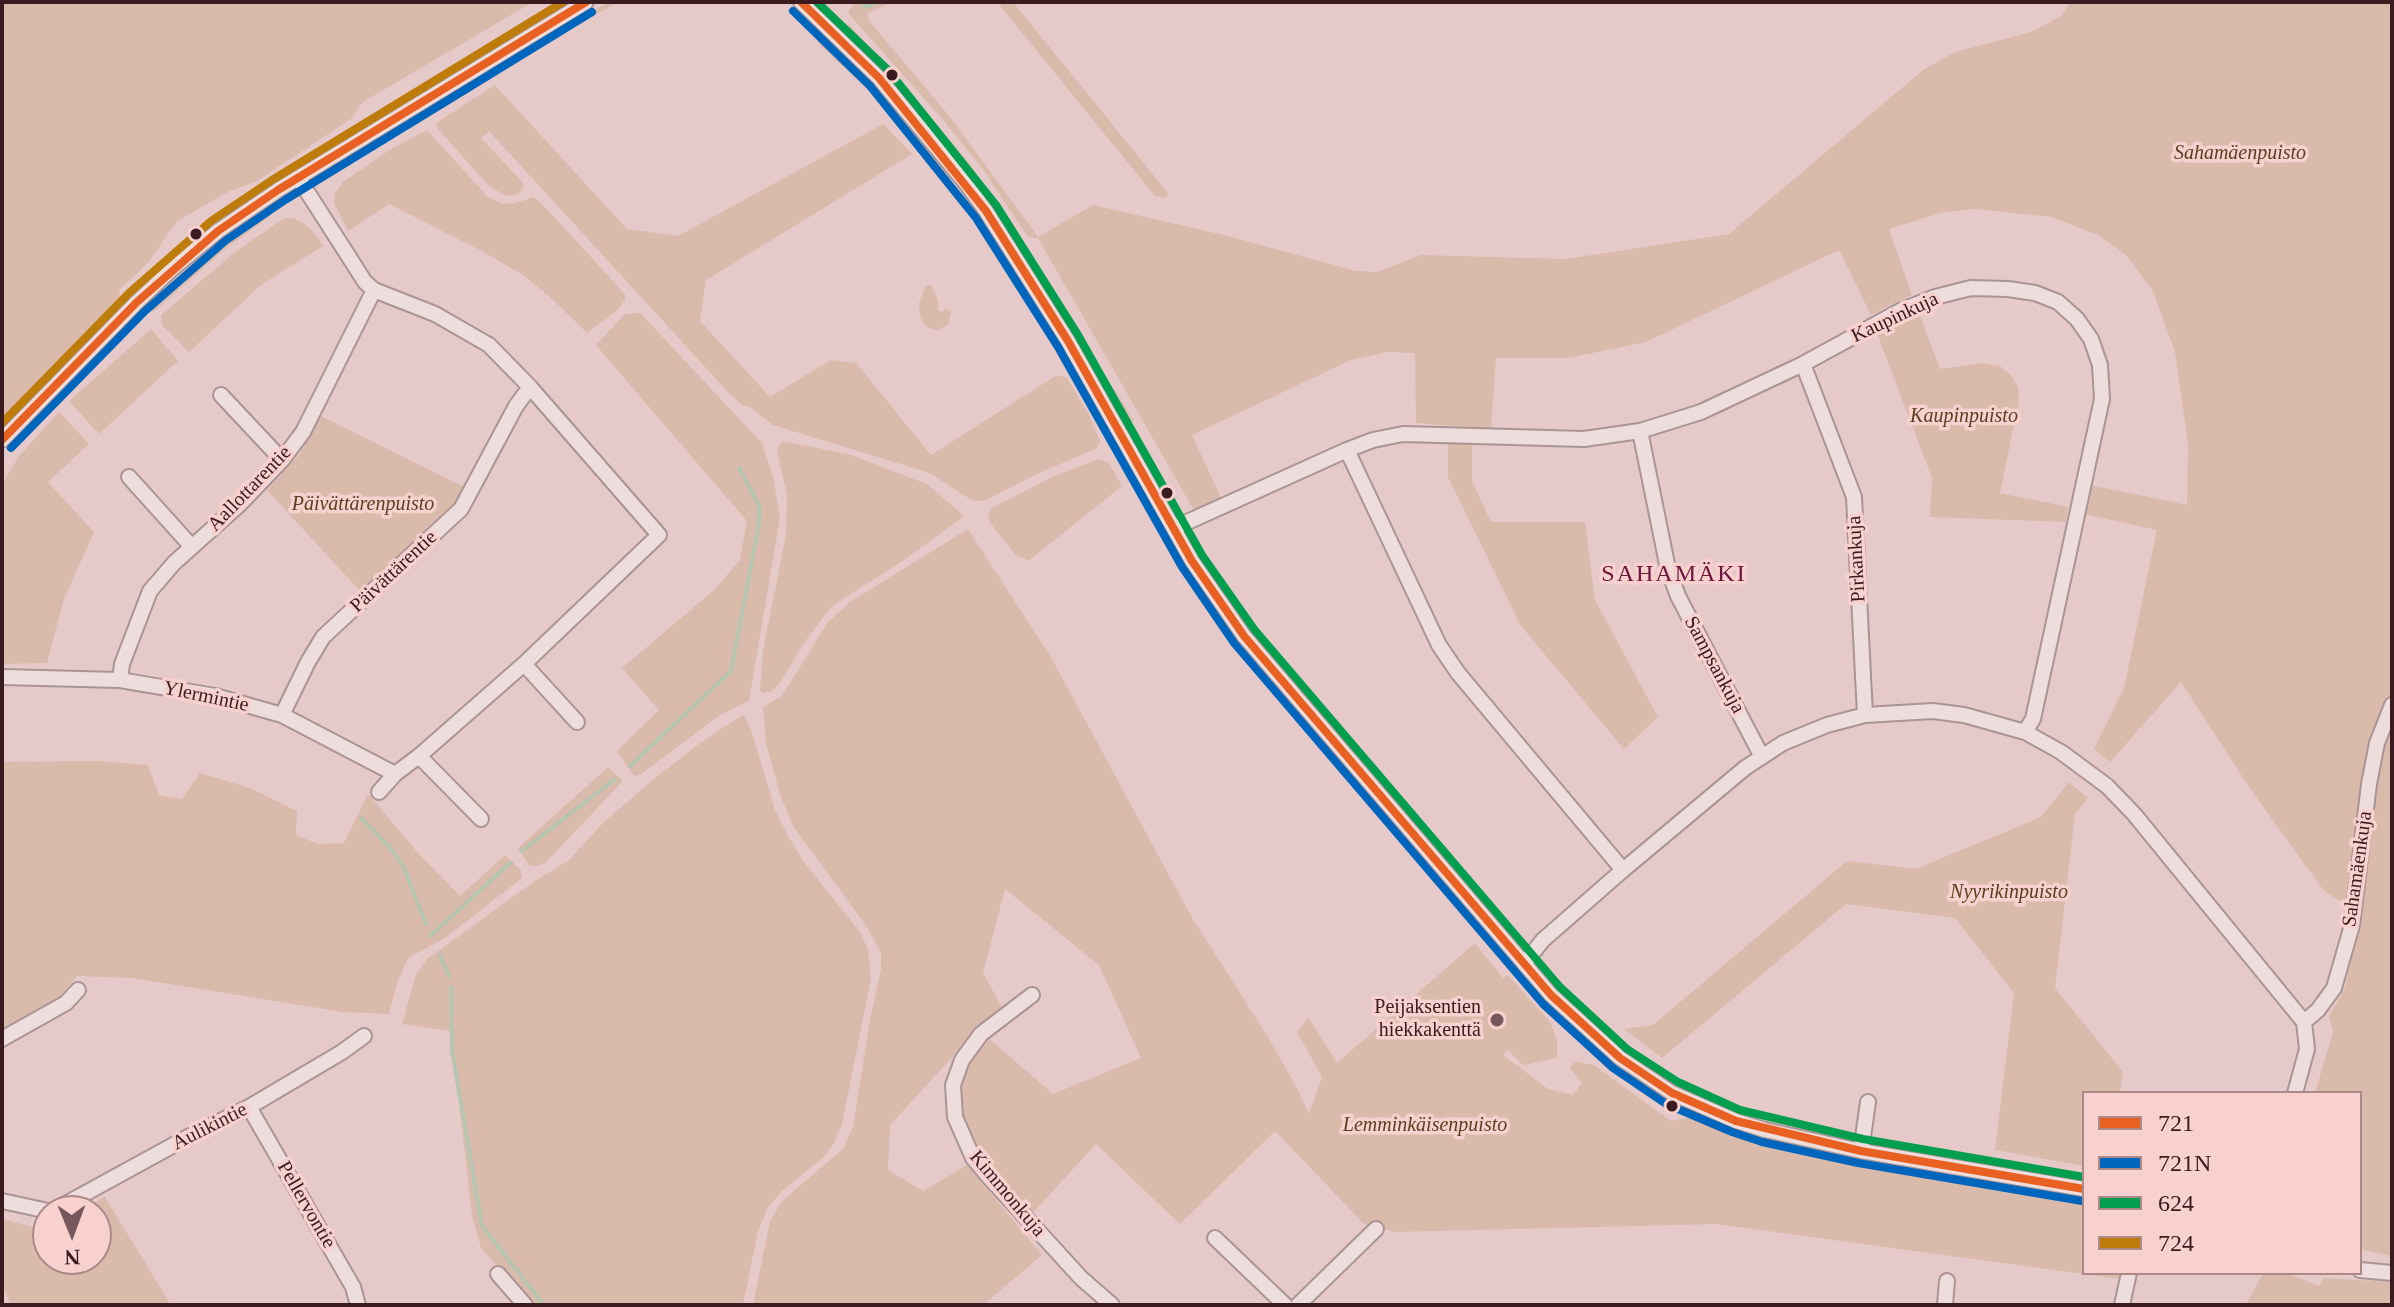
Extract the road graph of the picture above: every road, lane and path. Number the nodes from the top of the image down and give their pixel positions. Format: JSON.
{"nodes":[{"id":1,"x":586,"y":2,"type":"edge"},
{"id":2,"x":801,"y":2,"type":"edge"},
{"id":3,"x":299,"y":179,"type":"junction"},
{"id":4,"x":374,"y":290,"type":"junction"},
{"id":5,"x":1803,"y":364,"type":"junction"},
{"id":6,"x":530,"y":387,"type":"junction"},
{"id":7,"x":221,"y":395,"type":"dead end"},
{"id":8,"x":1640,"y":431,"type":"junction"},
{"id":9,"x":2,"y":440,"type":"edge"},
{"id":10,"x":1347,"y":450,"type":"junction"},
{"id":11,"x":282,"y":460,"type":"junction"},
{"id":12,"x":129,"y":477,"type":"dead end"},
{"id":13,"x":1174,"y":528,"type":"junction"},
{"id":14,"x":192,"y":547,"type":"junction"},
{"id":15,"x":524,"y":664,"type":"junction"},
{"id":16,"x":2,"y":677,"type":"edge"},
{"id":17,"x":120,"y":680,"type":"junction"},
{"id":18,"x":2392,"y":705,"type":"edge"},
{"id":19,"x":282,"y":715,"type":"junction"},
{"id":20,"x":1865,"y":715,"type":"junction"},
{"id":21,"x":577,"y":722,"type":"dead end"},
{"id":22,"x":2025,"y":732,"type":"junction"},
{"id":23,"x":419,"y":756,"type":"junction"},
{"id":24,"x":1762,"y":757,"type":"junction"},
{"id":25,"x":395,"y":774,"type":"junction"},
{"id":26,"x":379,"y":792,"type":"dead end"},
{"id":27,"x":481,"y":819,"type":"dead end"},
{"id":28,"x":1623,"y":870,"type":"junction"},
{"id":29,"x":1524,"y":964,"type":"junction"},
{"id":30,"x":78,"y":990,"type":"dead end"},
{"id":31,"x":1032,"y":995,"type":"dead end"},
{"id":32,"x":2304,"y":1022,"type":"junction"},
{"id":33,"x":364,"y":1036,"type":"dead end"},
{"id":34,"x":2,"y":1039,"type":"edge"},
{"id":35,"x":2296,"y":1091,"type":"edge"},
{"id":36,"x":1868,"y":1102,"type":"dead end"},
{"id":37,"x":249,"y":1107,"type":"junction"},
{"id":38,"x":1861,"y":1151,"type":"junction"},
{"id":39,"x":2082,"y":1189,"type":"edge"},
{"id":40,"x":80,"y":1195,"type":"edge"},
{"id":41,"x":2,"y":1201,"type":"edge"},
{"id":42,"x":32,"y":1207,"type":"edge"},
{"id":43,"x":1376,"y":1229,"type":"dead end"},
{"id":44,"x":1215,"y":1238,"type":"dead end"},
{"id":45,"x":2362,"y":1270,"type":"edge"},
{"id":46,"x":2390,"y":1272,"type":"edge"},
{"id":47,"x":498,"y":1274,"type":"dead end"},
{"id":48,"x":2129,"y":1275,"type":"edge"},
{"id":49,"x":1947,"y":1281,"type":"dead end"},
{"id":50,"x":358,"y":1305,"type":"edge"},
{"id":51,"x":525,"y":1305,"type":"edge"},
{"id":52,"x":1112,"y":1305,"type":"edge"},
{"id":53,"x":1285,"y":1305,"type":"edge"},
{"id":54,"x":1298,"y":1305,"type":"edge"},
{"id":55,"x":1945,"y":1305,"type":"edge"},
{"id":56,"x":2122,"y":1305,"type":"edge"}],
"edges":[{"from":1,"to":3,"type":"street"},
{"from":2,"to":13,"type":"street"},
{"from":3,"to":4,"type":"street"},
{"from":3,"to":9,"type":"street"},
{"from":4,"to":6,"type":"street"},
{"from":4,"to":11,"type":"street","name":"Aallottarentie"},
{"from":5,"to":8,"type":"street","name":"Kaupinkuja"},
{"from":5,"to":20,"type":"street","name":"Pirkankuja"},
{"from":5,"to":22,"type":"street","name":"Kaupinkuja"},
{"from":6,"to":15,"type":"street"},
{"from":6,"to":19,"type":"street","name":"Päivättärentie"},
{"from":7,"to":11,"type":"street"},
{"from":8,"to":10,"type":"street","name":"Kaupinkuja"},
{"from":8,"to":24,"type":"street","name":"Sampsankuja"},
{"from":10,"to":13,"type":"street","name":"Kaupinkuja"},
{"from":10,"to":28,"type":"street"},
{"from":11,"to":14,"type":"street","name":"Aallottarentie"},
{"from":12,"to":14,"type":"street"},
{"from":13,"to":29,"type":"street"},
{"from":14,"to":17,"type":"street","name":"Aallottarentie"},
{"from":15,"to":21,"type":"street"},
{"from":15,"to":23,"type":"street"},
{"from":16,"to":17,"type":"street","name":"Ylermintie"},
{"from":17,"to":19,"type":"street","name":"Ylermintie"},
{"from":18,"to":32,"type":"street","name":"Sahamäenkuja"},
{"from":19,"to":25,"type":"street","name":"Ylermintie"},
{"from":20,"to":22,"type":"street"},
{"from":20,"to":24,"type":"street"},
{"from":22,"to":32,"type":"street"},
{"from":23,"to":25,"type":"street"},
{"from":23,"to":27,"type":"street"},
{"from":24,"to":28,"type":"street"},
{"from":25,"to":26,"type":"street"},
{"from":28,"to":29,"type":"street"},
{"from":29,"to":38,"type":"street"},
{"from":30,"to":34,"type":"street"},
{"from":31,"to":52,"type":"street","name":"Kimmonkuja"},
{"from":32,"to":35,"type":"street"},
{"from":33,"to":37,"type":"street","name":"Aulikintie"},
{"from":36,"to":38,"type":"street"},
{"from":37,"to":40,"type":"street","name":"Aulikintie"},
{"from":37,"to":50,"type":"street","name":"Pellervontie"},
{"from":38,"to":39,"type":"street"},
{"from":41,"to":42,"type":"street","name":"Aulikintie"},
{"from":43,"to":54,"type":"street"},
{"from":44,"to":53,"type":"street"},
{"from":45,"to":46,"type":"street"},
{"from":47,"to":51,"type":"street"},
{"from":48,"to":56,"type":"street"},
{"from":49,"to":55,"type":"street"}]}
